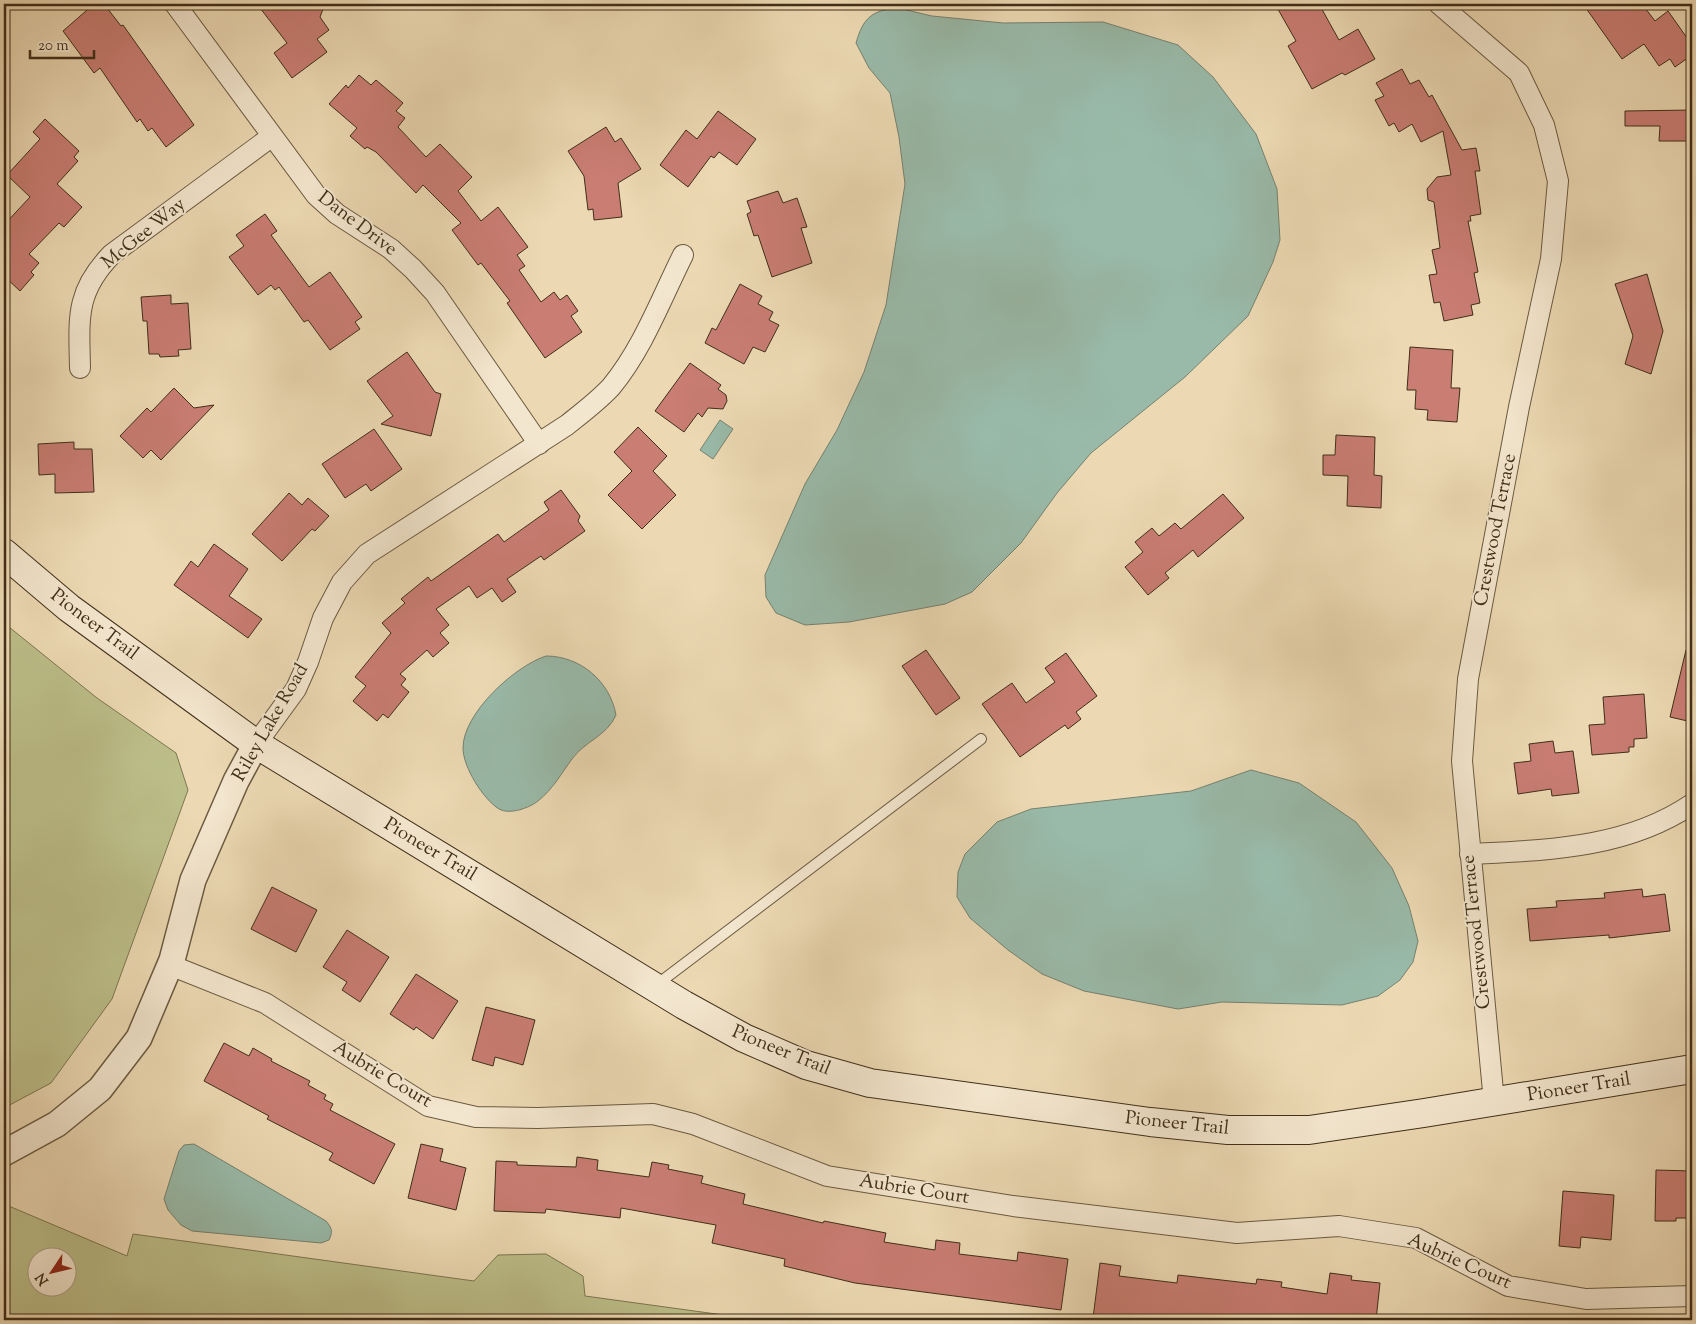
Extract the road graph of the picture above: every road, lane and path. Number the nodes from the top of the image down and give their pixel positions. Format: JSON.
{"nodes":[{"id":1,"x":175,"y":4,"type":"edge"},
{"id":2,"x":1439,"y":4,"type":"edge"},
{"id":3,"x":271,"y":137,"type":"junction"},
{"id":4,"x":683,"y":254,"type":"dead end"},
{"id":5,"x":80,"y":368,"type":"dead end"},
{"id":6,"x":539,"y":444,"type":"junction"},
{"id":7,"x":4,"y":553,"type":"edge"},
{"id":8,"x":981,"y":739,"type":"dead end"},
{"id":9,"x":256,"y":744,"type":"junction"},
{"id":10,"x":1692,"y":804,"type":"edge"},
{"id":11,"x":1470,"y":854,"type":"junction"},
{"id":12,"x":170,"y":965,"type":"junction"},
{"id":13,"x":654,"y":987,"type":"junction"},
{"id":14,"x":1692,"y":1069,"type":"edge"},
{"id":15,"x":1494,"y":1102,"type":"junction"},
{"id":16,"x":4,"y":1152,"type":"edge"},
{"id":17,"x":1692,"y":1296,"type":"edge"}],
"edges":[{"from":1,"to":3,"type":"street","name":"Dane Drive"},
{"from":2,"to":11,"type":"street","name":"Crestwood Terrace"},
{"from":3,"to":5,"type":"street","name":"McGee Way"},
{"from":3,"to":6,"type":"street","name":"Dane Drive"},
{"from":4,"to":6,"type":"street","name":"Riley Lake Road"},
{"from":6,"to":9,"type":"street","name":"Riley Lake Road"},
{"from":7,"to":9,"type":"main road","name":"Pioneer Trail"},
{"from":8,"to":13,"type":"lane"},
{"from":9,"to":12,"type":"street","name":"Riley Lake Road"},
{"from":9,"to":13,"type":"main road","name":"Pioneer Trail"},
{"from":10,"to":11,"type":"street"},
{"from":11,"to":15,"type":"street","name":"Crestwood Terrace"},
{"from":12,"to":16,"type":"street","name":"Riley Lake Road"},
{"from":12,"to":17,"type":"street","name":"Aubrie Court"},
{"from":13,"to":15,"type":"main road","name":"Pioneer Trail"},
{"from":14,"to":15,"type":"main road","name":"Pioneer Trail"}]}
